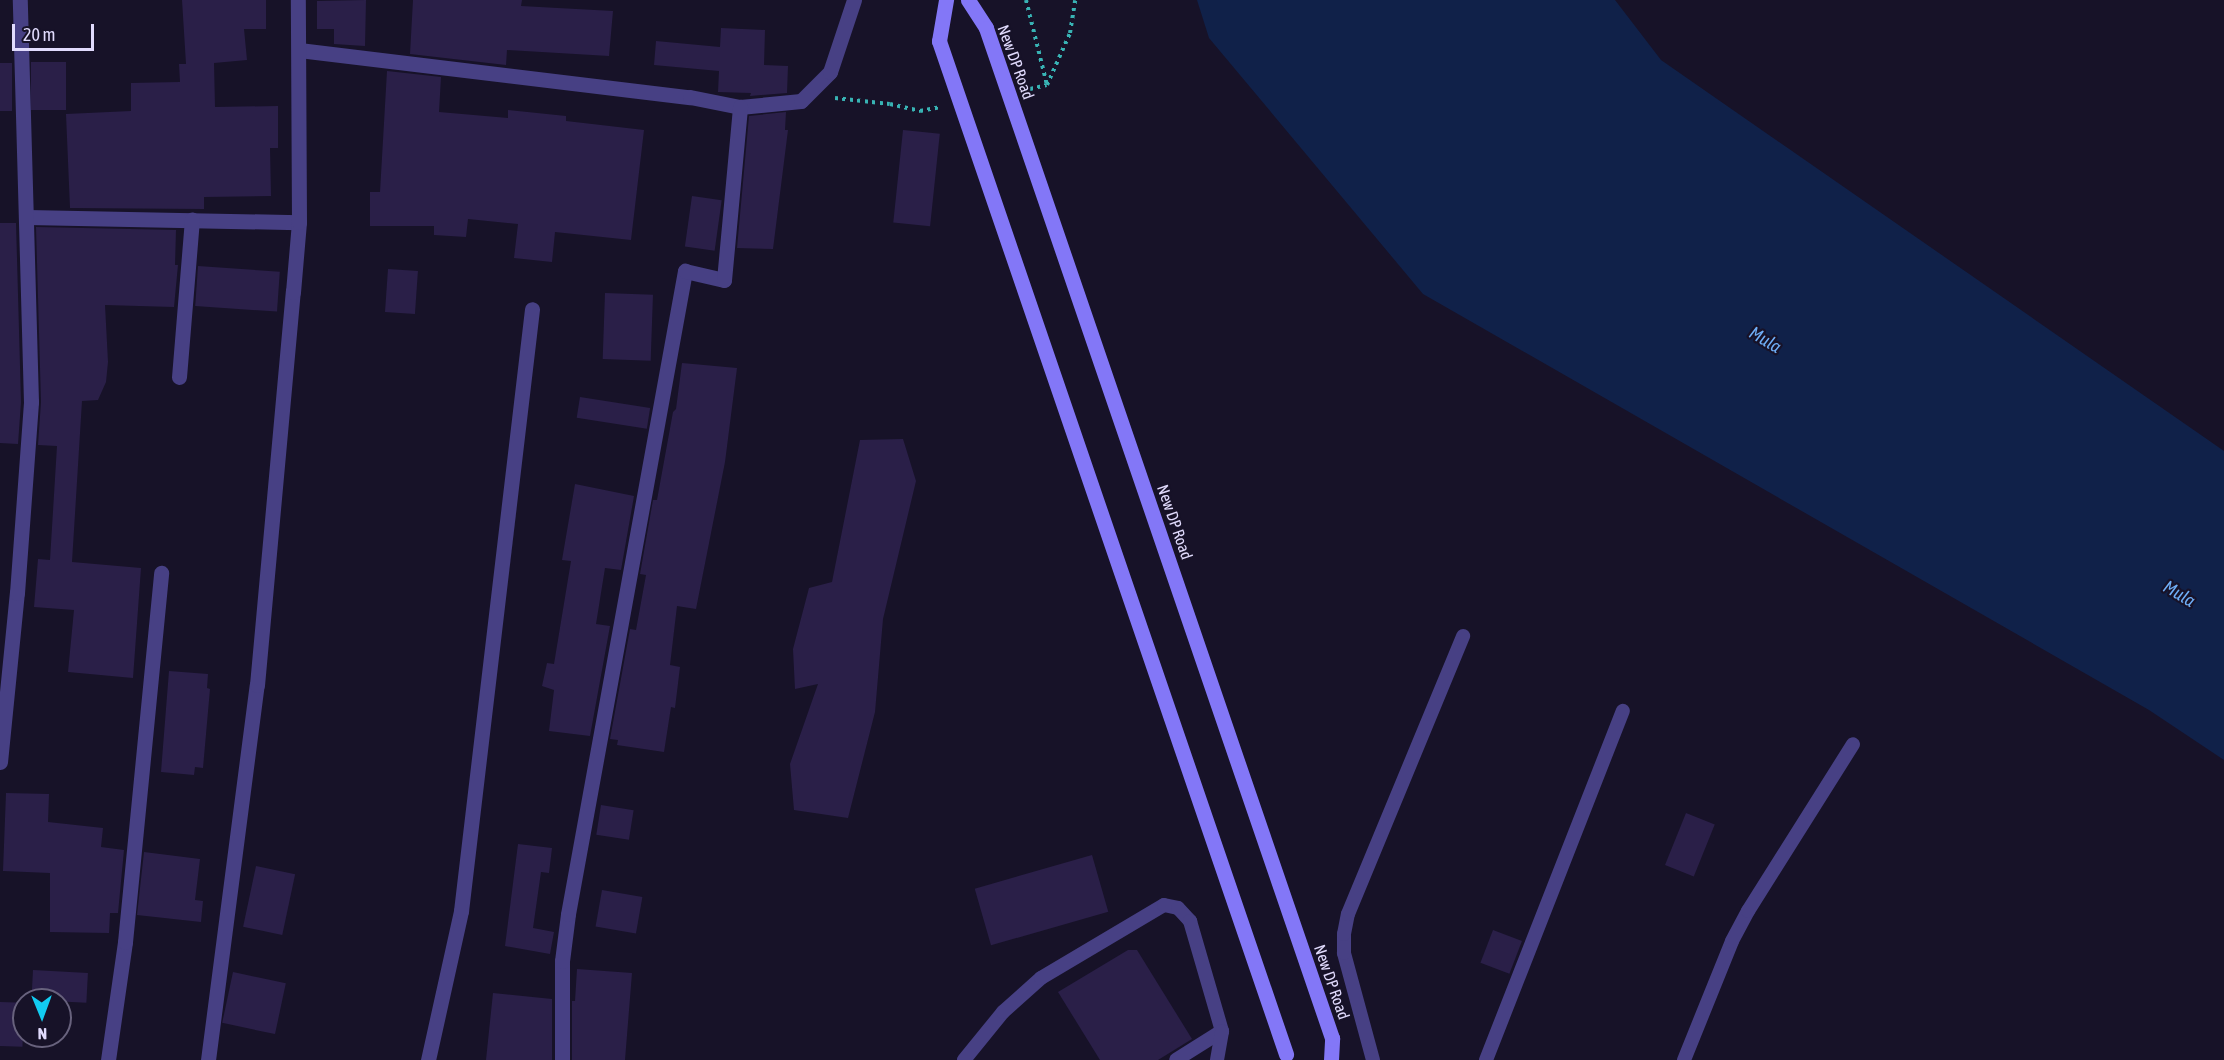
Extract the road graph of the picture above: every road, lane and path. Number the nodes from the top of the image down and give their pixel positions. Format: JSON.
{"nodes":[{"id":1,"x":20,"y":0,"type":"edge"},
{"id":2,"x":298,"y":0,"type":"edge"},
{"id":3,"x":854,"y":0,"type":"edge"},
{"id":4,"x":946,"y":0,"type":"edge"},
{"id":5,"x":968,"y":0,"type":"edge"},
{"id":6,"x":1026,"y":0,"type":"edge"},
{"id":7,"x":299,"y":50,"type":"junction"},
{"id":8,"x":1047,"y":85,"type":"dead end"},
{"id":9,"x":740,"y":107,"type":"junction"},
{"id":10,"x":27,"y":216,"type":"junction"},
{"id":11,"x":192,"y":220,"type":"junction"},
{"id":12,"x":299,"y":222,"type":"junction"},
{"id":13,"x":532,"y":309,"type":"dead end"},
{"id":14,"x":179,"y":377,"type":"dead end"},
{"id":15,"x":161,"y":573,"type":"dead end"},
{"id":16,"x":1463,"y":636,"type":"dead end"},
{"id":17,"x":1623,"y":711,"type":"dead end"},
{"id":18,"x":1853,"y":744,"type":"dead end"},
{"id":19,"x":0,"y":762,"type":"edge"},
{"id":20,"x":1222,"y":1031,"type":"junction"},
{"id":21,"x":1288,"y":1057,"type":"edge"},
{"id":22,"x":108,"y":1060,"type":"edge"},
{"id":23,"x":208,"y":1060,"type":"edge"},
{"id":24,"x":428,"y":1060,"type":"edge"},
{"id":25,"x":562,"y":1060,"type":"edge"},
{"id":26,"x":964,"y":1060,"type":"edge"},
{"id":27,"x":1176,"y":1060,"type":"edge"},
{"id":28,"x":1217,"y":1060,"type":"edge"},
{"id":29,"x":1331,"y":1060,"type":"edge"},
{"id":30,"x":1373,"y":1060,"type":"edge"},
{"id":31,"x":1486,"y":1060,"type":"edge"},
{"id":32,"x":1684,"y":1060,"type":"edge"}],
"edges":[{"from":1,"to":10,"type":"street"},
{"from":2,"to":7,"type":"street"},
{"from":3,"to":9,"type":"street"},
{"from":4,"to":21,"type":"main road","bridge":true},
{"from":5,"to":29,"type":"main road","name":"New DP Road","bridge":true},
{"from":6,"to":8,"type":"path"},
{"from":7,"to":9,"type":"street"},
{"from":7,"to":12,"type":"street"},
{"from":9,"to":25,"type":"street"},
{"from":10,"to":11,"type":"street"},
{"from":10,"to":19,"type":"street"},
{"from":11,"to":12,"type":"street"},
{"from":11,"to":14,"type":"street"},
{"from":12,"to":23,"type":"street"},
{"from":13,"to":24,"type":"street"},
{"from":15,"to":22,"type":"street"},
{"from":16,"to":30,"type":"lane"},
{"from":17,"to":31,"type":"lane"},
{"from":18,"to":32,"type":"lane"},
{"from":20,"to":26,"type":"lane"},
{"from":20,"to":27,"type":"lane"},
{"from":20,"to":28,"type":"lane"}]}
